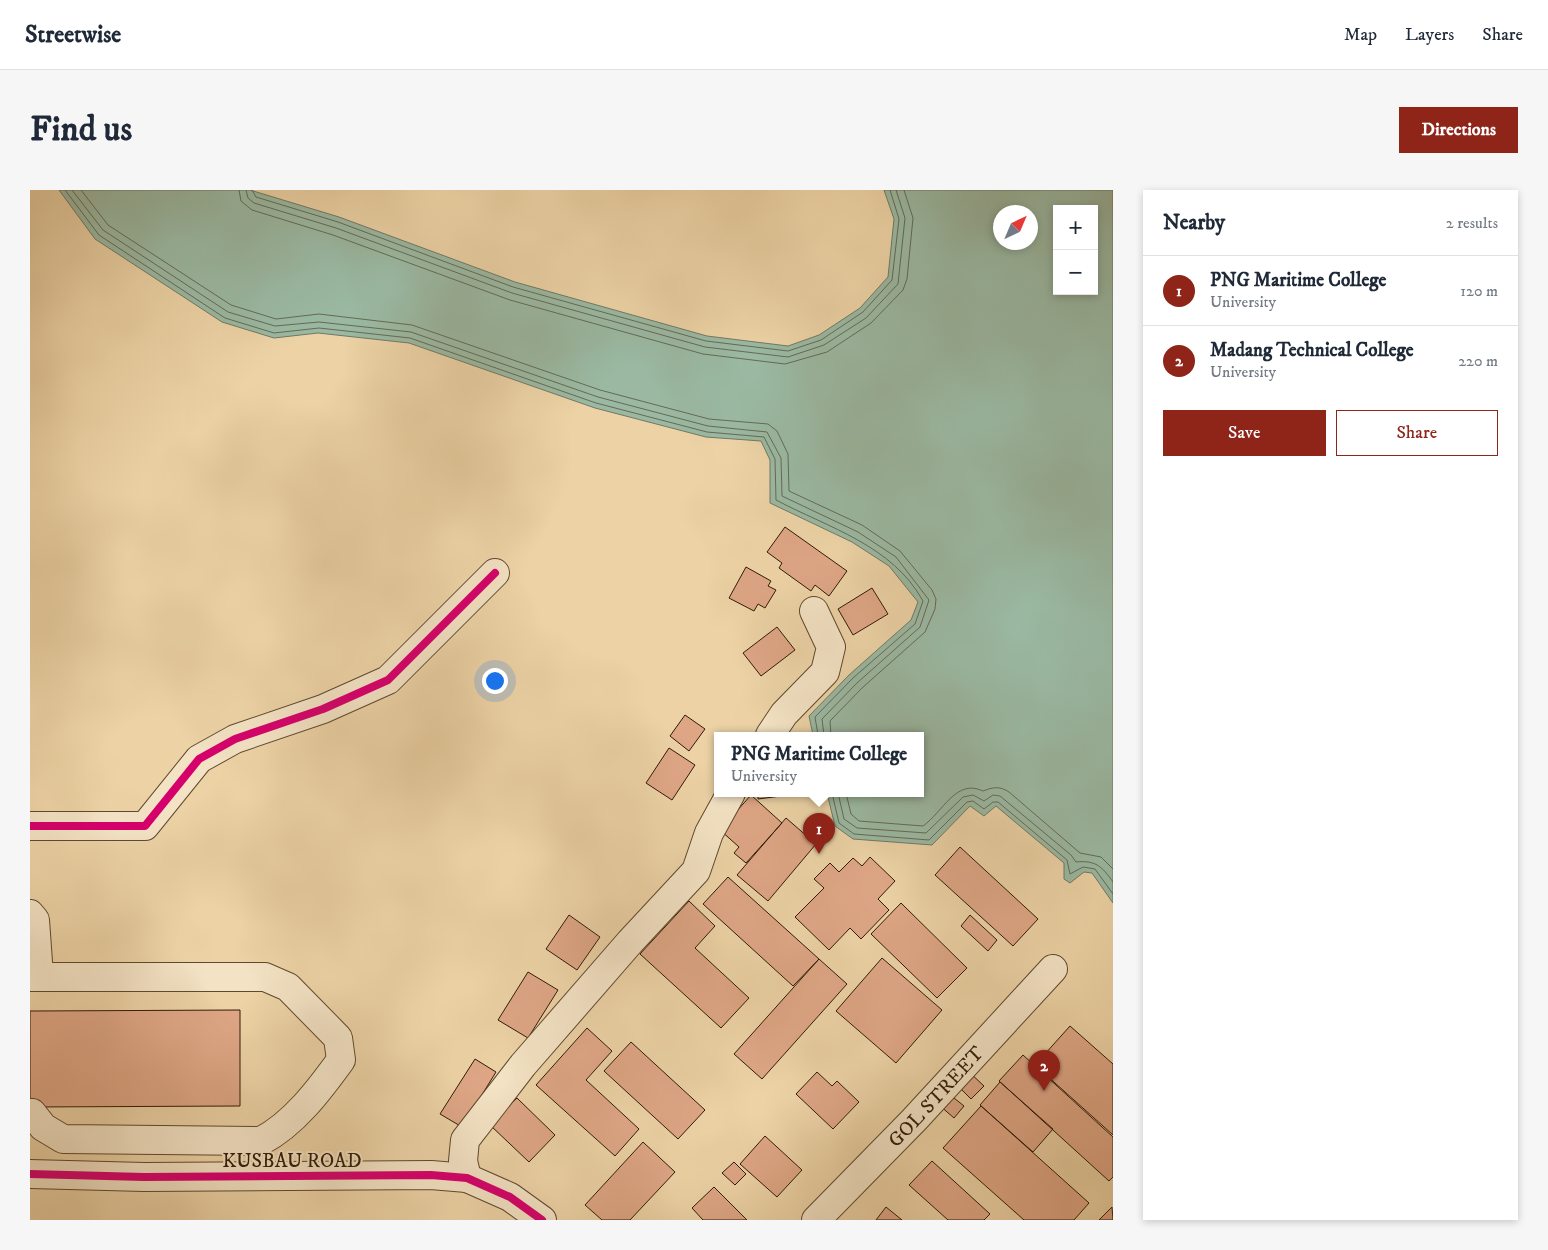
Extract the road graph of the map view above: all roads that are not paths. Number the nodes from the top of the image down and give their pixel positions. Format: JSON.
{"nodes":[{"id":1,"x":495,"y":573,"type":"dead end"},
{"id":2,"x":814,"y":611,"type":"dead end"},
{"id":3,"x":772,"y":732,"type":"edge"},
{"id":4,"x":729,"y":797,"type":"edge"},
{"id":5,"x":30,"y":826,"type":"edge"},
{"id":6,"x":30,"y":914,"type":"edge"},
{"id":7,"x":1053,"y":969,"type":"dead end"},
{"id":8,"x":34,"y":976,"type":"edge"},
{"id":9,"x":32,"y":1113,"type":"dead end"},
{"id":10,"x":144,"y":1129,"type":"junction"},
{"id":11,"x":30,"y":1174,"type":"edge"},
{"id":12,"x":144,"y":1177,"type":"junction"},
{"id":13,"x":467,"y":1178,"type":"junction"},
{"id":14,"x":542,"y":1220,"type":"edge"},
{"id":15,"x":816,"y":1220,"type":"edge"}],
"edges":[{"from":1,"to":5,"type":"street"},
{"from":2,"to":3,"type":"street"},
{"from":4,"to":13,"type":"street"},
{"from":6,"to":8,"type":"street"},
{"from":7,"to":15,"type":"street","name":"GOL STREET"},
{"from":8,"to":10,"type":"street"},
{"from":9,"to":10,"type":"street"},
{"from":10,"to":12,"type":"street"},
{"from":11,"to":12,"type":"street","name":"KUSBAU ROAD"},
{"from":12,"to":13,"type":"street","name":"KUSBAU ROAD"},
{"from":13,"to":14,"type":"street","name":"KUSBAU ROAD"}]}
